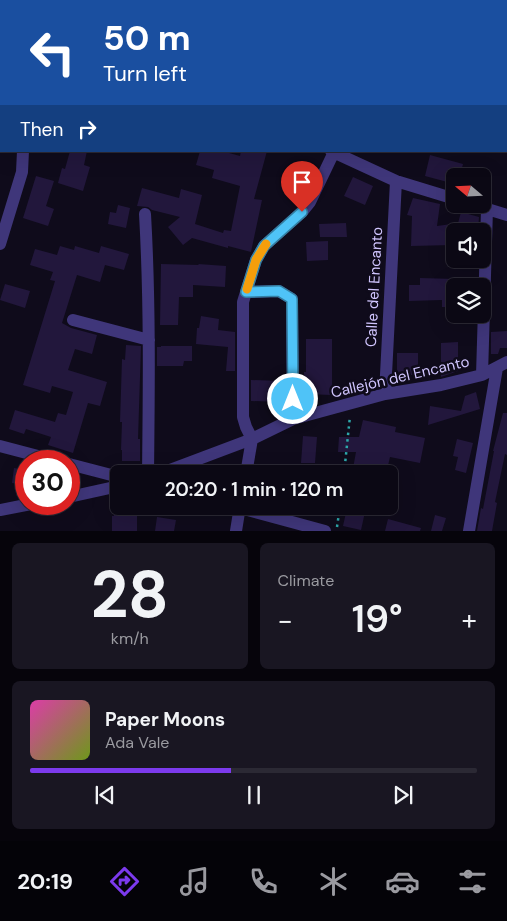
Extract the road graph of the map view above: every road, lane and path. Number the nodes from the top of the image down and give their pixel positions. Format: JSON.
{"nodes":[{"id":1,"x":23,"y":152,"type":"edge"},
{"id":2,"x":332,"y":152,"type":"edge"},
{"id":3,"x":396,"y":181,"type":"junction"},
{"id":4,"x":446,"y":196,"type":"edge"},
{"id":5,"x":491,"y":210,"type":"edge"},
{"id":6,"x":487,"y":213,"type":"edge"},
{"id":7,"x":145,"y":214,"type":"dead end"},
{"id":8,"x":507,"y":215,"type":"edge"},
{"id":9,"x":0,"y":244,"type":"edge"},
{"id":10,"x":246,"y":292,"type":"junction"},
{"id":11,"x":73,"y":320,"type":"dead end"},
{"id":12,"x":149,"y":340,"type":"junction"},
{"id":13,"x":502,"y":365,"type":"edge"},
{"id":14,"x":482,"y":375,"type":"junction"},
{"id":15,"x":385,"y":394,"type":"junction"},
{"id":16,"x":352,"y":404,"type":"junction"},
{"id":17,"x":293,"y":419,"type":"junction"},
{"id":18,"x":252,"y":439,"type":"junction"},
{"id":19,"x":0,"y":446,"type":"edge"},
{"id":20,"x":15,"y":450,"type":"edge"},
{"id":21,"x":148,"y":465,"type":"edge"},
{"id":22,"x":183,"y":465,"type":"edge"},
{"id":23,"x":248,"y":465,"type":"edge"},
{"id":24,"x":345,"y":465,"type":"edge"},
{"id":25,"x":80,"y":467,"type":"edge"},
{"id":26,"x":110,"y":475,"type":"edge"},
{"id":27,"x":110,"y":488,"type":"edge"},
{"id":28,"x":80,"y":494,"type":"edge"},
{"id":29,"x":15,"y":507,"type":"edge"},
{"id":30,"x":0,"y":510,"type":"edge"},
{"id":31,"x":237,"y":515,"type":"edge"},
{"id":32,"x":267,"y":515,"type":"edge"},
{"id":33,"x":339,"y":515,"type":"edge"},
{"id":34,"x":236,"y":531,"type":"edge"},
{"id":35,"x":325,"y":531,"type":"edge"},
{"id":36,"x":337,"y":531,"type":"edge"},
{"id":37,"x":469,"y":531,"type":"edge"}],
"edges":[{"from":1,"to":9,"type":"street"},
{"from":2,"to":3,"type":"street"},
{"from":2,"to":10,"type":"street"},
{"from":3,"to":4,"type":"street"},
{"from":3,"to":15,"type":"street","name":"Calle del Encanto"},
{"from":5,"to":8,"type":"street"},
{"from":6,"to":14,"type":"street"},
{"from":7,"to":12,"type":"street"},
{"from":10,"to":17,"type":"street"},
{"from":10,"to":18,"type":"street"},
{"from":11,"to":12,"type":"street"},
{"from":12,"to":21,"type":"street"},
{"from":13,"to":14,"type":"street","name":"Callejón del Encanto"},
{"from":13,"to":37,"type":"street"},
{"from":14,"to":15,"type":"street","name":"Callejón del Encanto"},
{"from":15,"to":16,"type":"street","name":"Callejón del Encanto"},
{"from":16,"to":17,"type":"street","name":"Callejón del Encanto"},
{"from":16,"to":24,"type":"path"},
{"from":17,"to":18,"type":"street","name":"Callejón del Encanto"},
{"from":18,"to":22,"type":"street","name":"Callejón del Encanto"},
{"from":18,"to":23,"type":"street"},
{"from":19,"to":20,"type":"street"},
{"from":25,"to":26,"type":"street"},
{"from":27,"to":28,"type":"street"},
{"from":29,"to":30,"type":"street"},
{"from":31,"to":34,"type":"street"},
{"from":32,"to":35,"type":"street"},
{"from":33,"to":36,"type":"path"}]}
